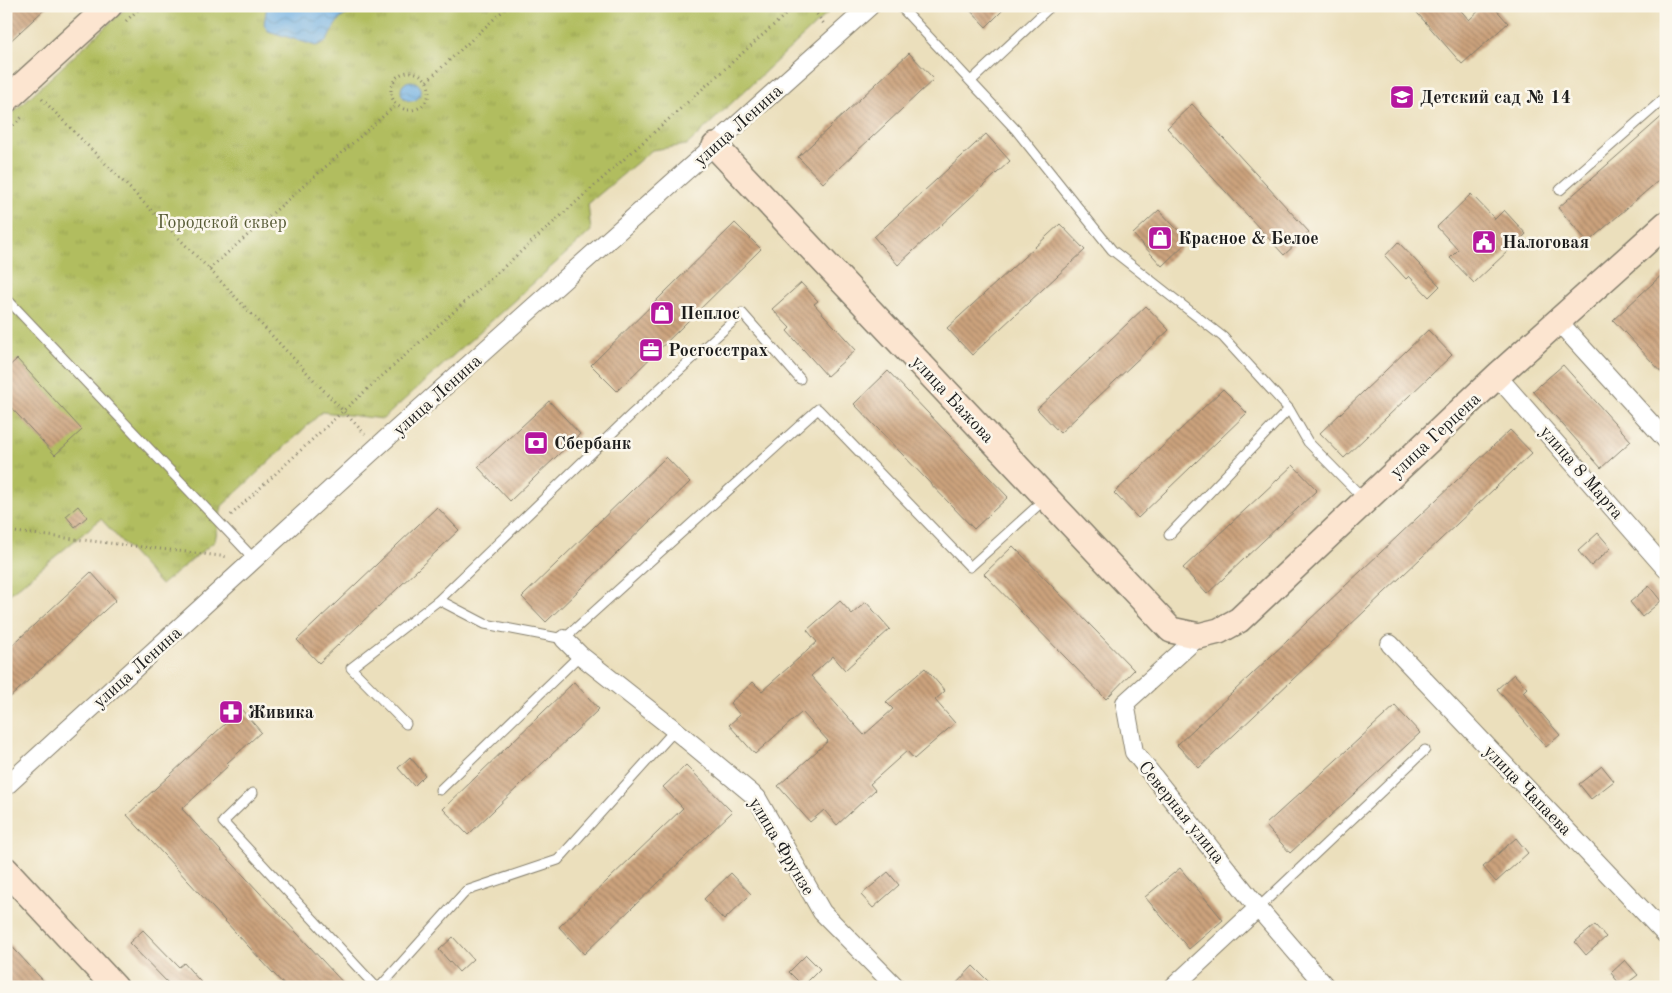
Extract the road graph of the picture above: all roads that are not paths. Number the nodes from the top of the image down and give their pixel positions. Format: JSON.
{"nodes":[{"id":1,"x":109,"y":6,"type":"edge"},
{"id":2,"x":870,"y":6,"type":"edge"},
{"id":3,"x":900,"y":6,"type":"edge"},
{"id":4,"x":1051,"y":6,"type":"edge"},
{"id":5,"x":971,"y":81,"type":"junction"},
{"id":6,"x":1666,"y":97,"type":"edge"},
{"id":7,"x":6,"y":100,"type":"edge"},
{"id":8,"x":715,"y":146,"type":"junction"},
{"id":9,"x":1560,"y":190,"type":"dead end"},
{"id":10,"x":1666,"y":224,"type":"edge"},
{"id":11,"x":6,"y":298,"type":"edge"},
{"id":12,"x":1558,"y":321,"type":"junction"},
{"id":13,"x":1497,"y":376,"type":"junction"},
{"id":14,"x":800,"y":379,"type":"dead end"},
{"id":15,"x":1289,"y":409,"type":"junction"},
{"id":16,"x":1666,"y":440,"type":"edge"},
{"id":17,"x":1046,"y":498,"type":"junction"},
{"id":18,"x":1366,"y":500,"type":"junction"},
{"id":19,"x":1169,"y":535,"type":"dead end"},
{"id":20,"x":254,"y":560,"type":"junction"},
{"id":21,"x":1666,"y":569,"type":"edge"},
{"id":22,"x":439,"y":600,"type":"junction"},
{"id":23,"x":1199,"y":636,"type":"junction"},
{"id":24,"x":564,"y":639,"type":"junction"},
{"id":25,"x":1390,"y":644,"type":"dead end"},
{"id":26,"x":580,"y":654,"type":"junction"},
{"id":27,"x":406,"y":724,"type":"dead end"},
{"id":28,"x":675,"y":730,"type":"junction"},
{"id":29,"x":1425,"y":750,"type":"dead end"},
{"id":30,"x":6,"y":786,"type":"edge"},
{"id":31,"x":440,"y":790,"type":"dead end"},
{"id":32,"x":253,"y":793,"type":"dead end"},
{"id":33,"x":6,"y":870,"type":"edge"},
{"id":34,"x":1258,"y":908,"type":"junction"},
{"id":35,"x":1666,"y":935,"type":"edge"},
{"id":36,"x":115,"y":987,"type":"edge"},
{"id":37,"x":376,"y":987,"type":"edge"},
{"id":38,"x":380,"y":987,"type":"edge"},
{"id":39,"x":896,"y":987,"type":"edge"},
{"id":40,"x":1173,"y":987,"type":"edge"},
{"id":41,"x":1326,"y":987,"type":"edge"}],
"edges":[{"from":1,"to":7,"type":"street"},
{"from":2,"to":8,"type":"street","name":"улица Ленина"},
{"from":3,"to":5,"type":"lane"},
{"from":4,"to":5,"type":"lane"},
{"from":5,"to":15,"type":"lane"},
{"from":6,"to":9,"type":"lane"},
{"from":8,"to":17,"type":"street","name":"улица Бажова"},
{"from":8,"to":20,"type":"street","name":"улица Ленина"},
{"from":10,"to":12,"type":"street","name":"улица Герцена"},
{"from":11,"to":20,"type":"lane"},
{"from":12,"to":13,"type":"street","name":"улица Герцена"},
{"from":12,"to":16,"type":"street"},
{"from":13,"to":18,"type":"street","name":"улица Герцена"},
{"from":13,"to":21,"type":"street","name":"улица 8 Марта"},
{"from":14,"to":22,"type":"lane"},
{"from":15,"to":18,"type":"lane"},
{"from":15,"to":19,"type":"lane"},
{"from":17,"to":23,"type":"street","name":"улица Бажова"},
{"from":17,"to":24,"type":"lane"},
{"from":18,"to":23,"type":"street","name":"улица Герцена"},
{"from":20,"to":30,"type":"street","name":"улица Ленина"},
{"from":22,"to":24,"type":"lane"},
{"from":22,"to":27,"type":"lane"},
{"from":23,"to":34,"type":"street","name":"Северная улица"},
{"from":24,"to":26,"type":"street","name":"улица Фрунзе"},
{"from":25,"to":35,"type":"street","name":"улица Чапаева"},
{"from":26,"to":28,"type":"street","name":"улица Фрунзе"},
{"from":26,"to":31,"type":"lane"},
{"from":28,"to":38,"type":"lane"},
{"from":28,"to":39,"type":"street","name":"улица Фрунзе"},
{"from":29,"to":34,"type":"lane"},
{"from":32,"to":37,"type":"lane"},
{"from":33,"to":36,"type":"street"},
{"from":34,"to":40,"type":"street"},
{"from":34,"to":41,"type":"street","name":"Северная улица"}]}
